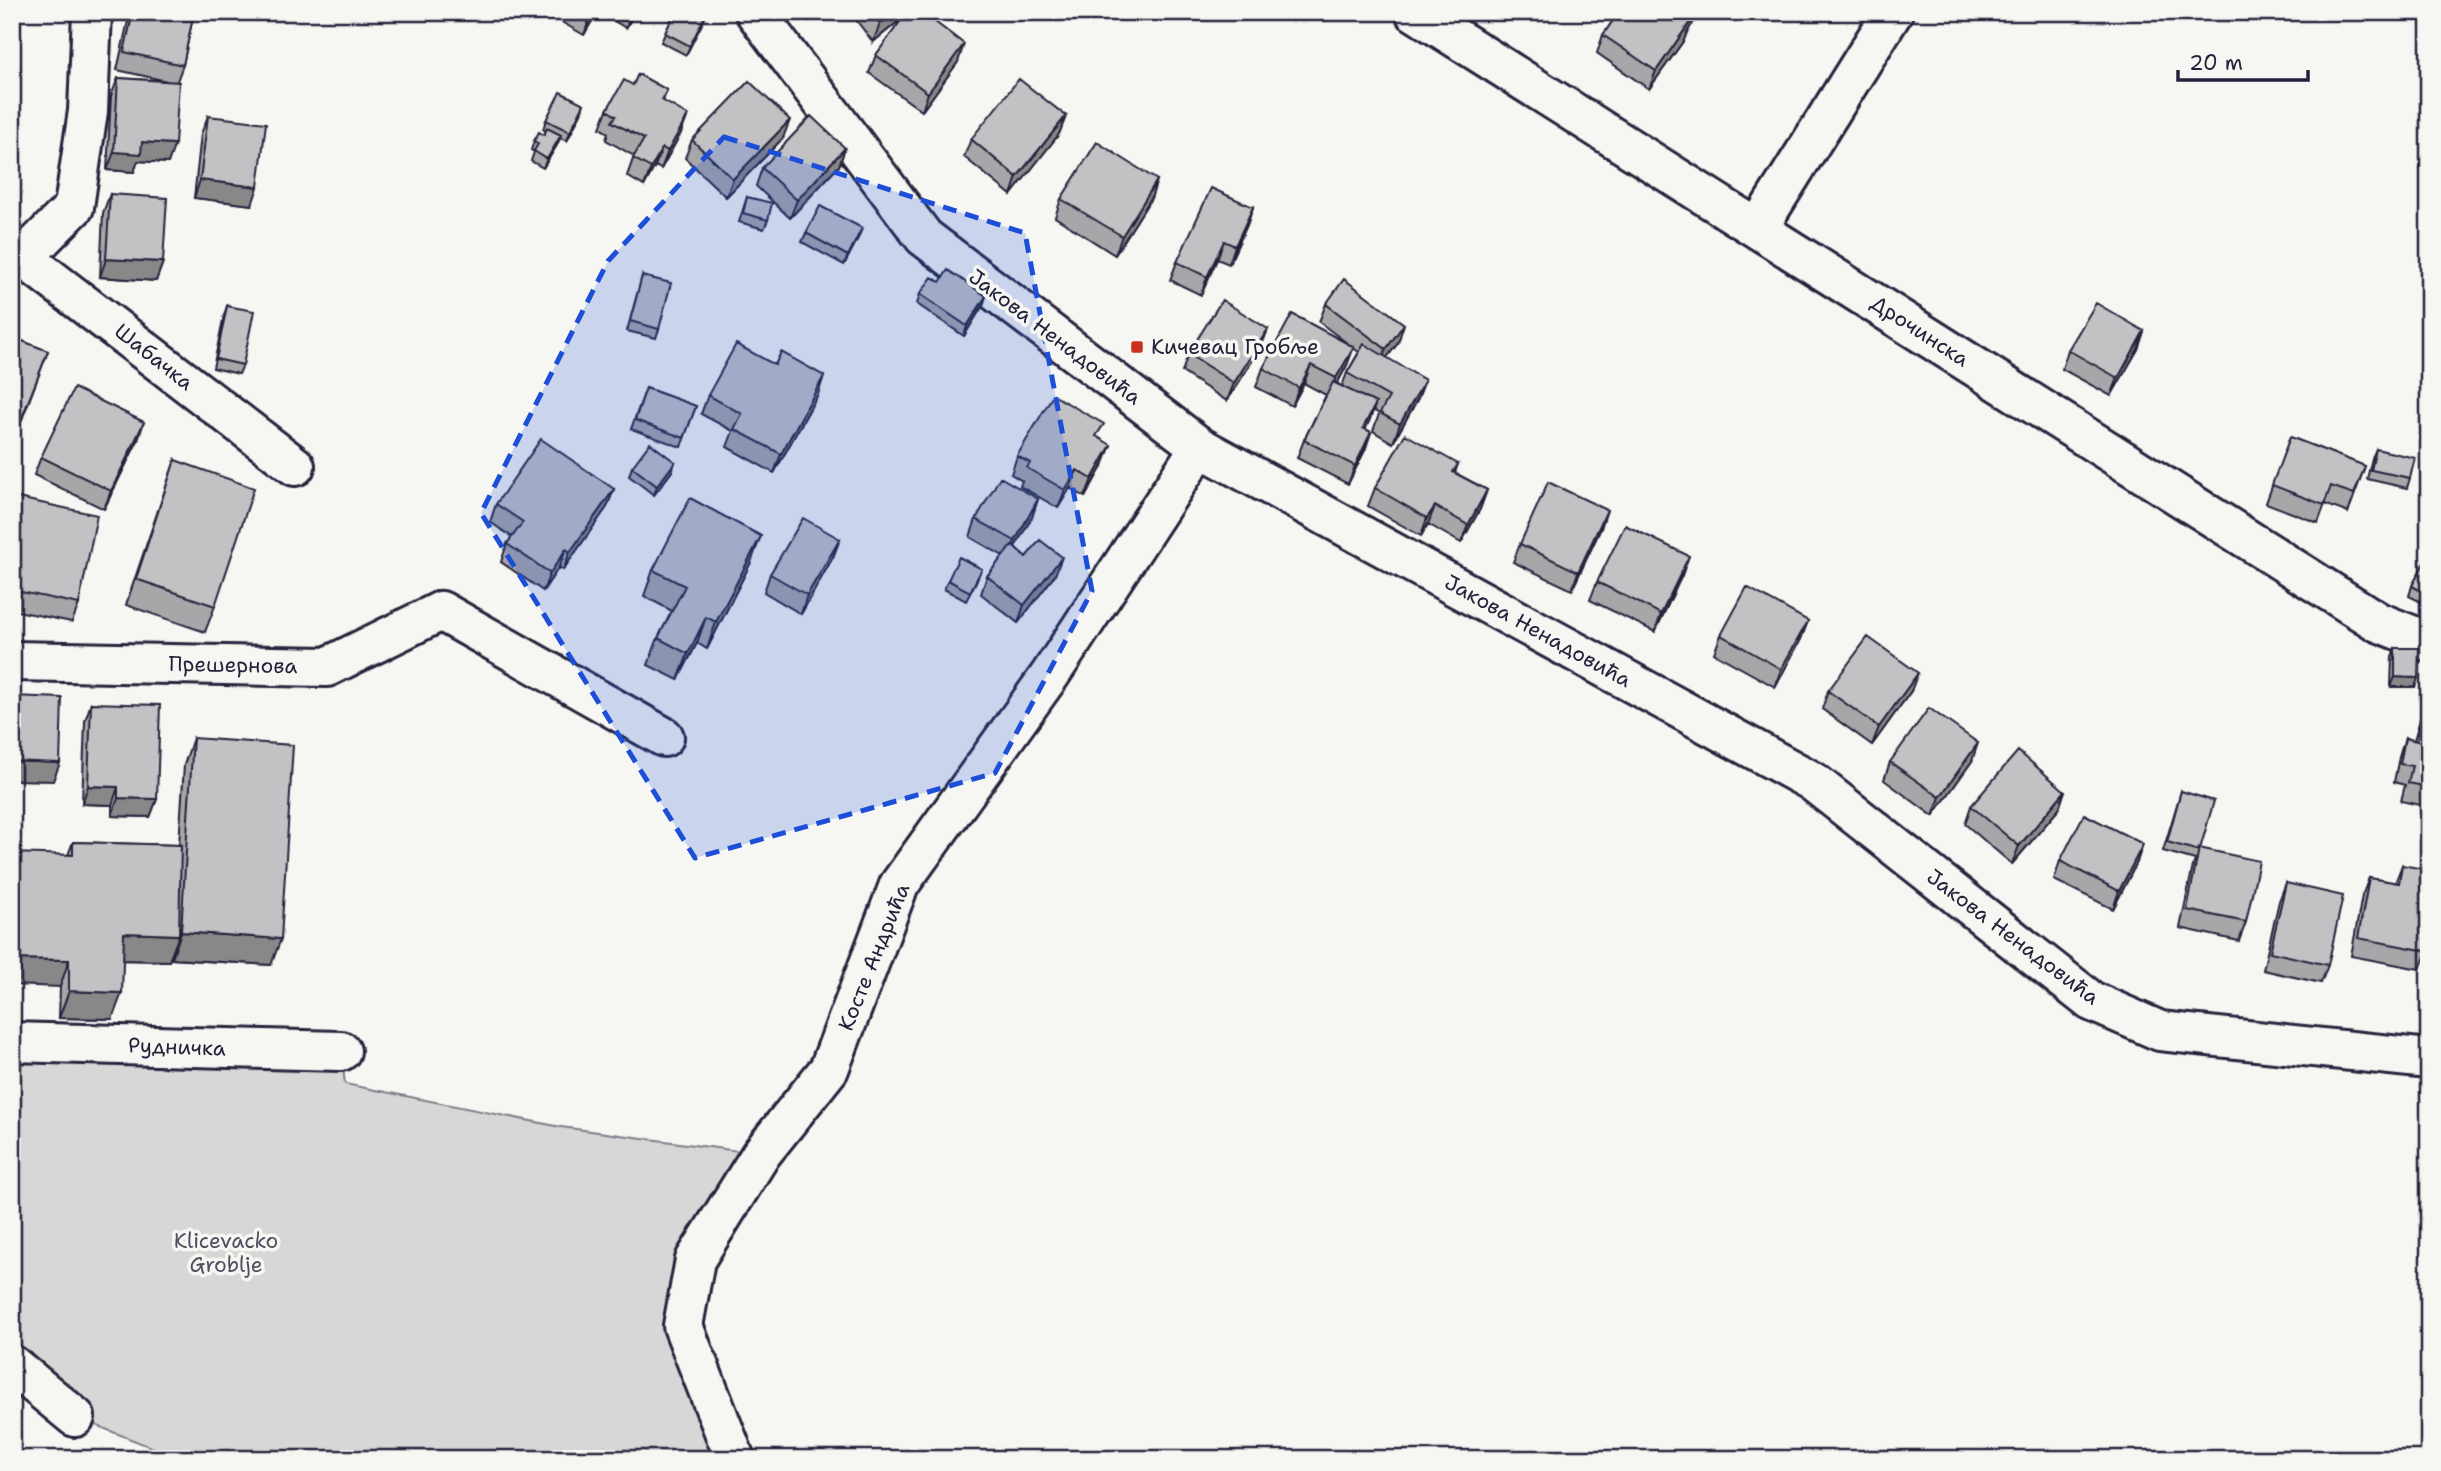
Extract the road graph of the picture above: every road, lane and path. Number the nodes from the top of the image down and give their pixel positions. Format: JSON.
{"nodes":[{"id":1,"x":92,"y":12,"type":"edge"},
{"id":2,"x":755,"y":12,"type":"edge"},
{"id":3,"x":1415,"y":12,"type":"edge"},
{"id":4,"x":1892,"y":12,"type":"edge"},
{"id":5,"x":1758,"y":228,"type":"junction"},
{"id":6,"x":19,"y":252,"type":"edge"},
{"id":7,"x":1200,"y":447,"type":"junction"},
{"id":8,"x":295,"y":466,"type":"dead end"},
{"id":9,"x":2429,"y":642,"type":"edge"},
{"id":10,"x":12,"y":661,"type":"edge"},
{"id":11,"x":664,"y":737,"type":"dead end"},
{"id":12,"x":12,"y":1042,"type":"edge"},
{"id":13,"x":341,"y":1051,"type":"dead end"},
{"id":14,"x":2429,"y":1059,"type":"edge"},
{"id":15,"x":12,"y":1365,"type":"edge"},
{"id":16,"x":75,"y":1418,"type":"dead end"},
{"id":17,"x":735,"y":1459,"type":"edge"}],
"edges":[{"from":1,"to":6,"type":"street"},
{"from":2,"to":7,"type":"street","name":"Јакова Ненадовића"},
{"from":3,"to":5,"type":"street","name":"Дрочинска"},
{"from":4,"to":5,"type":"street"},
{"from":5,"to":9,"type":"street","name":"Дрочинска"},
{"from":6,"to":8,"type":"street","name":"Шабачка"},
{"from":7,"to":14,"type":"street","name":"Јакова Ненадовића"},
{"from":7,"to":17,"type":"street","name":"Косте Андрића"},
{"from":10,"to":11,"type":"street","name":"Прешернова"},
{"from":12,"to":13,"type":"street","name":"Рудничка"},
{"from":15,"to":16,"type":"street"}]}
